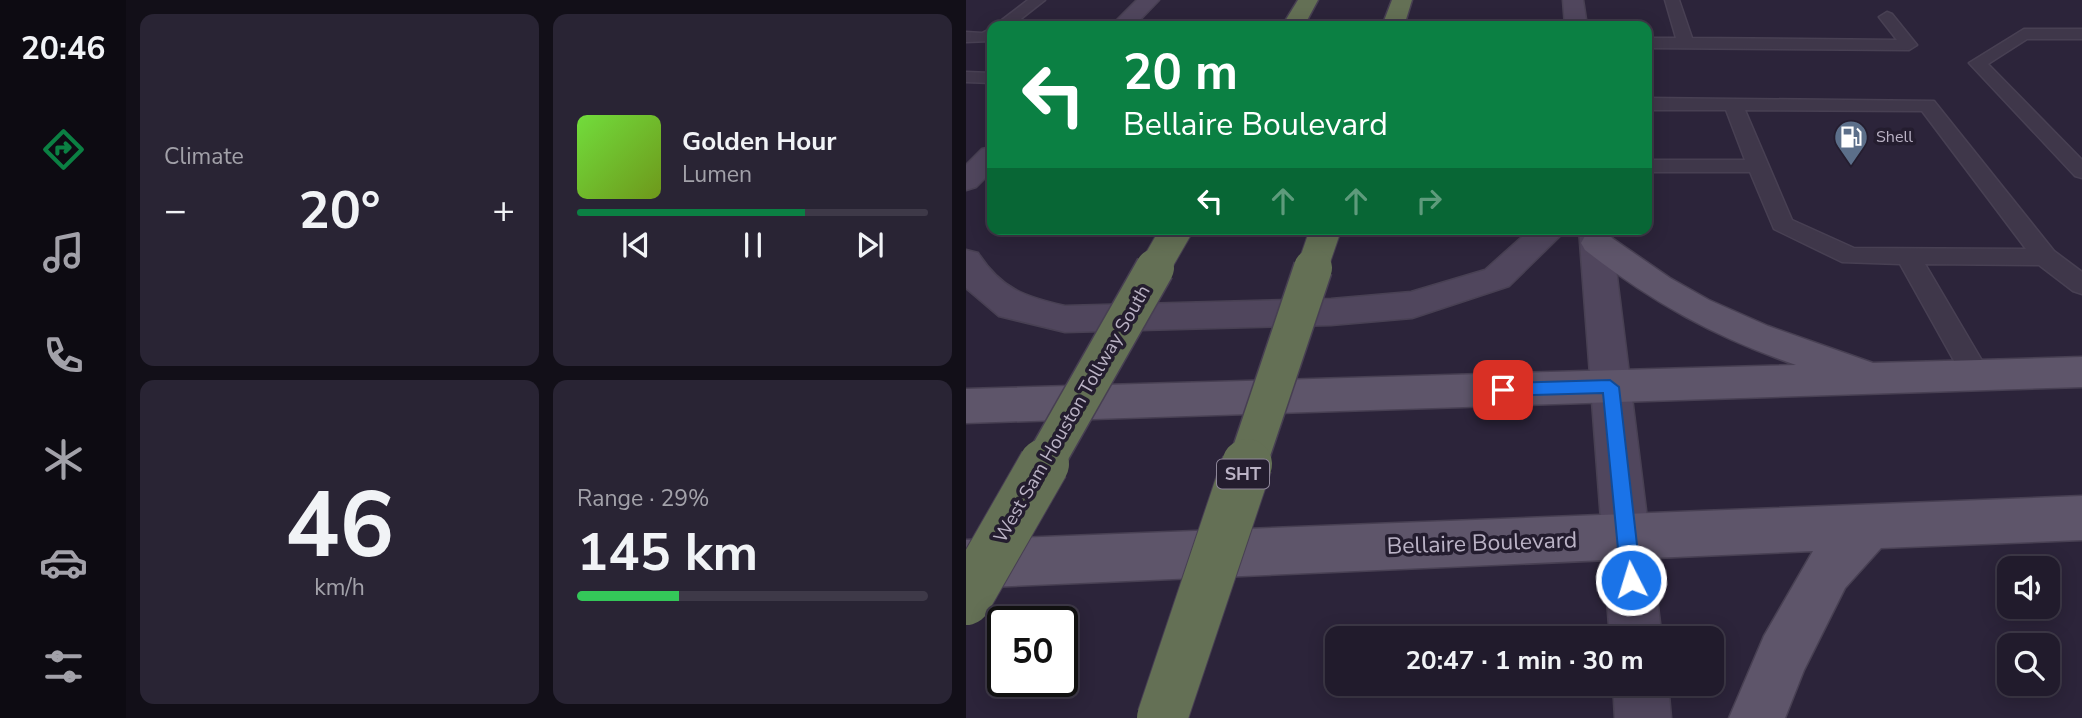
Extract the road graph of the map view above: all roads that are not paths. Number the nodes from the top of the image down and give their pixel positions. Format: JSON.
{"nodes":[{"id":1,"x":1038,"y":0,"type":"edge"},
{"id":2,"x":1149,"y":0,"type":"edge"},
{"id":3,"x":1308,"y":0,"type":"edge"},
{"id":4,"x":1402,"y":0,"type":"edge"},
{"id":5,"x":1573,"y":0,"type":"edge"},
{"id":6,"x":1672,"y":0,"type":"edge"},
{"id":7,"x":1886,"y":18,"type":"dead end"},
{"id":8,"x":1009,"y":21,"type":"edge"},
{"id":9,"x":1127,"y":21,"type":"edge"},
{"id":10,"x":1296,"y":21,"type":"edge"},
{"id":11,"x":1395,"y":21,"type":"edge"},
{"id":12,"x":1575,"y":21,"type":"edge"},
{"id":13,"x":2082,"y":34,"type":"edge"},
{"id":14,"x":966,"y":37,"type":"edge"},
{"id":15,"x":987,"y":37,"type":"edge"},
{"id":16,"x":1652,"y":43,"type":"edge"},
{"id":17,"x":1686,"y":44,"type":"junction"},
{"id":18,"x":966,"y":77,"type":"edge"},
{"id":19,"x":987,"y":78,"type":"edge"},
{"id":20,"x":1652,"y":104,"type":"edge"},
{"id":21,"x":1733,"y":104,"type":"junction"},
{"id":22,"x":987,"y":160,"type":"edge"},
{"id":23,"x":1652,"y":166,"type":"edge"},
{"id":24,"x":1758,"y":166,"type":"junction"},
{"id":25,"x":2082,"y":173,"type":"edge"},
{"id":26,"x":966,"y":181,"type":"edge"},
{"id":27,"x":1174,"y":235,"type":"edge"},
{"id":28,"x":1323,"y":235,"type":"edge"},
{"id":29,"x":1544,"y":235,"type":"edge"},
{"id":30,"x":1596,"y":236,"type":"edge"},
{"id":31,"x":1908,"y":257,"type":"junction"},
{"id":32,"x":2045,"y":257,"type":"junction"},
{"id":33,"x":966,"y":261,"type":"edge"},
{"id":34,"x":2082,"y":285,"type":"edge"},
{"id":35,"x":2082,"y":372,"type":"edge"},
{"id":36,"x":1977,"y":376,"type":"junction"},
{"id":37,"x":1879,"y":379,"type":"junction"},
{"id":38,"x":1610,"y":387,"type":"junction"},
{"id":39,"x":966,"y":405,"type":"edge"},
{"id":40,"x":2082,"y":518,"type":"edge"},
{"id":41,"x":1869,"y":527,"type":"junction"},
{"id":42,"x":1628,"y":537,"type":"junction"},
{"id":43,"x":966,"y":564,"type":"edge"},
{"id":44,"x":966,"y":600,"type":"edge"},
{"id":45,"x":1635,"y":626,"type":"edge"},
{"id":46,"x":1641,"y":696,"type":"edge"},
{"id":47,"x":1161,"y":718,"type":"edge"},
{"id":48,"x":1643,"y":718,"type":"edge"},
{"id":49,"x":1757,"y":718,"type":"edge"}],
"edges":[{"from":1,"to":8,"type":"lane"},
{"from":2,"to":9,"type":"main road"},
{"from":3,"to":10,"type":"highway"},
{"from":4,"to":11,"type":"highway"},
{"from":5,"to":12,"type":"main road"},
{"from":6,"to":17,"type":"lane"},
{"from":7,"to":17,"type":"lane"},
{"from":13,"to":25,"type":"lane"},
{"from":14,"to":15,"type":"lane"},
{"from":16,"to":17,"type":"lane"},
{"from":18,"to":19,"type":"lane"},
{"from":20,"to":21,"type":"lane"},
{"from":21,"to":24,"type":"lane"},
{"from":21,"to":32,"type":"lane"},
{"from":22,"to":26,"type":"main road"},
{"from":23,"to":24,"type":"lane"},
{"from":24,"to":31,"type":"lane"},
{"from":27,"to":44,"type":"highway","name":"West Sam Houston Tollway South","bridge":true},
{"from":28,"to":47,"type":"highway","number":"SHT","bridge":true},
{"from":29,"to":33,"type":"main road"},
{"from":30,"to":37,"type":"main road"},
{"from":30,"to":38,"type":"main road"},
{"from":31,"to":32,"type":"lane"},
{"from":31,"to":36,"type":"lane"},
{"from":32,"to":34,"type":"lane"},
{"from":35,"to":36,"type":"main road"},
{"from":36,"to":37,"type":"main road"},
{"from":37,"to":38,"type":"main road"},
{"from":38,"to":39,"type":"main road"},
{"from":38,"to":42,"type":"main road"},
{"from":40,"to":41,"type":"main road","name":"Bellaire Boulevard"},
{"from":41,"to":42,"type":"main road","name":"Bellaire Boulevard"},
{"from":41,"to":49,"type":"main road"},
{"from":42,"to":43,"type":"main road","name":"Bellaire Boulevard"},
{"from":42,"to":45,"type":"main road"},
{"from":46,"to":48,"type":"main road"}]}
